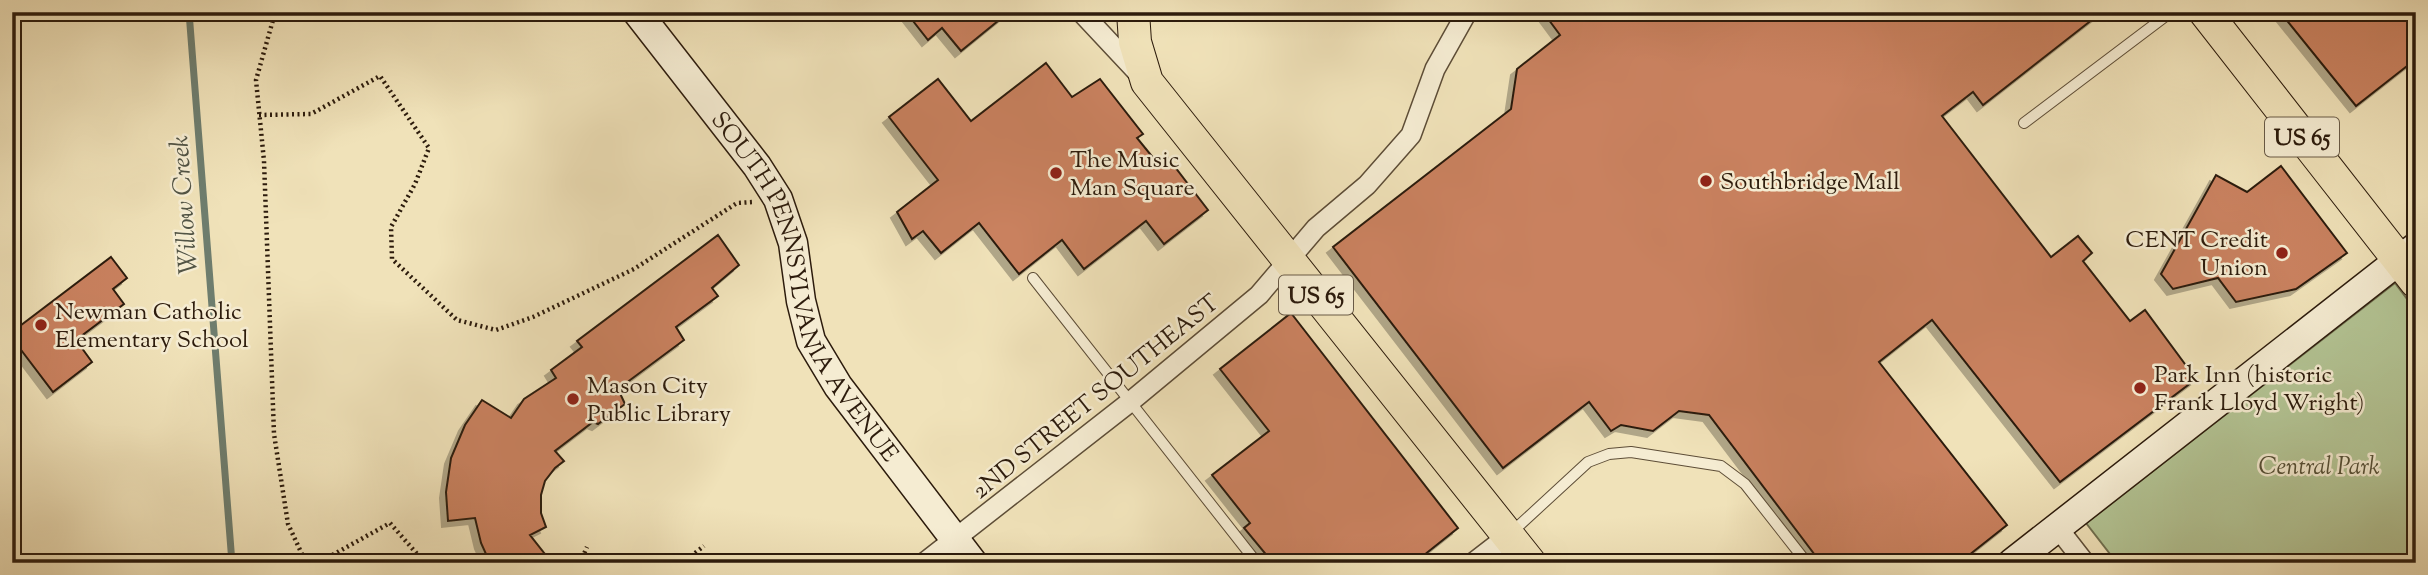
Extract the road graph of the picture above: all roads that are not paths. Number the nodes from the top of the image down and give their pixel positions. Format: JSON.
{"nodes":[{"id":1,"x":637,"y":12,"type":"edge"},
{"id":2,"x":1081,"y":12,"type":"edge"},
{"id":3,"x":1132,"y":12,"type":"edge"},
{"id":4,"x":1467,"y":12,"type":"edge"},
{"id":5,"x":2171,"y":12,"type":"edge"},
{"id":6,"x":2205,"y":12,"type":"edge"},
{"id":7,"x":1147,"y":82,"type":"junction"},
{"id":8,"x":2024,"y":123,"type":"dead end"},
{"id":9,"x":1288,"y":260,"type":"junction"},
{"id":10,"x":2410,"y":263,"type":"edge"},
{"id":11,"x":1033,"y":278,"type":"dead end"},
{"id":12,"x":1130,"y":402,"type":"junction"},
{"id":13,"x":2057,"y":527,"type":"junction"},
{"id":14,"x":1508,"y":536,"type":"junction"},
{"id":15,"x":955,"y":539,"type":"junction"},
{"id":16,"x":925,"y":563,"type":"edge"},
{"id":17,"x":973,"y":563,"type":"edge"},
{"id":18,"x":1257,"y":563,"type":"edge"},
{"id":19,"x":1473,"y":563,"type":"edge"},
{"id":20,"x":1530,"y":563,"type":"edge"},
{"id":21,"x":1807,"y":563,"type":"edge"},
{"id":22,"x":2012,"y":563,"type":"edge"},
{"id":23,"x":2085,"y":563,"type":"edge"}],
"edges":[{"from":1,"to":15,"type":"main road","name":"SOUTH PENNSYLVANIA AVENUE"},
{"from":2,"to":7,"type":"street"},
{"from":3,"to":7,"type":"main road","number":"US 65"},
{"from":4,"to":9,"type":"street","name":"2ND STREET SOUTHEAST"},
{"from":5,"to":8,"type":"lane"},
{"from":6,"to":10,"type":"main road","number":"US 65"},
{"from":7,"to":9,"type":"main road","number":"US 65"},
{"from":9,"to":12,"type":"street","name":"2ND STREET SOUTHEAST"},
{"from":9,"to":14,"type":"main road","number":"US 65"},
{"from":10,"to":13,"type":"main road"},
{"from":11,"to":12,"type":"lane"},
{"from":12,"to":15,"type":"street","name":"2ND STREET SOUTHEAST"},
{"from":12,"to":18,"type":"lane"},
{"from":13,"to":22,"type":"main road"},
{"from":13,"to":23,"type":"street"},
{"from":14,"to":19,"type":"street"},
{"from":14,"to":20,"type":"main road","number":"US 65"},
{"from":14,"to":21,"type":"lane"},
{"from":15,"to":16,"type":"street","name":"2ND STREET SOUTHEAST"},
{"from":15,"to":17,"type":"main road","name":"SOUTH PENNSYLVANIA AVENUE"}]}
